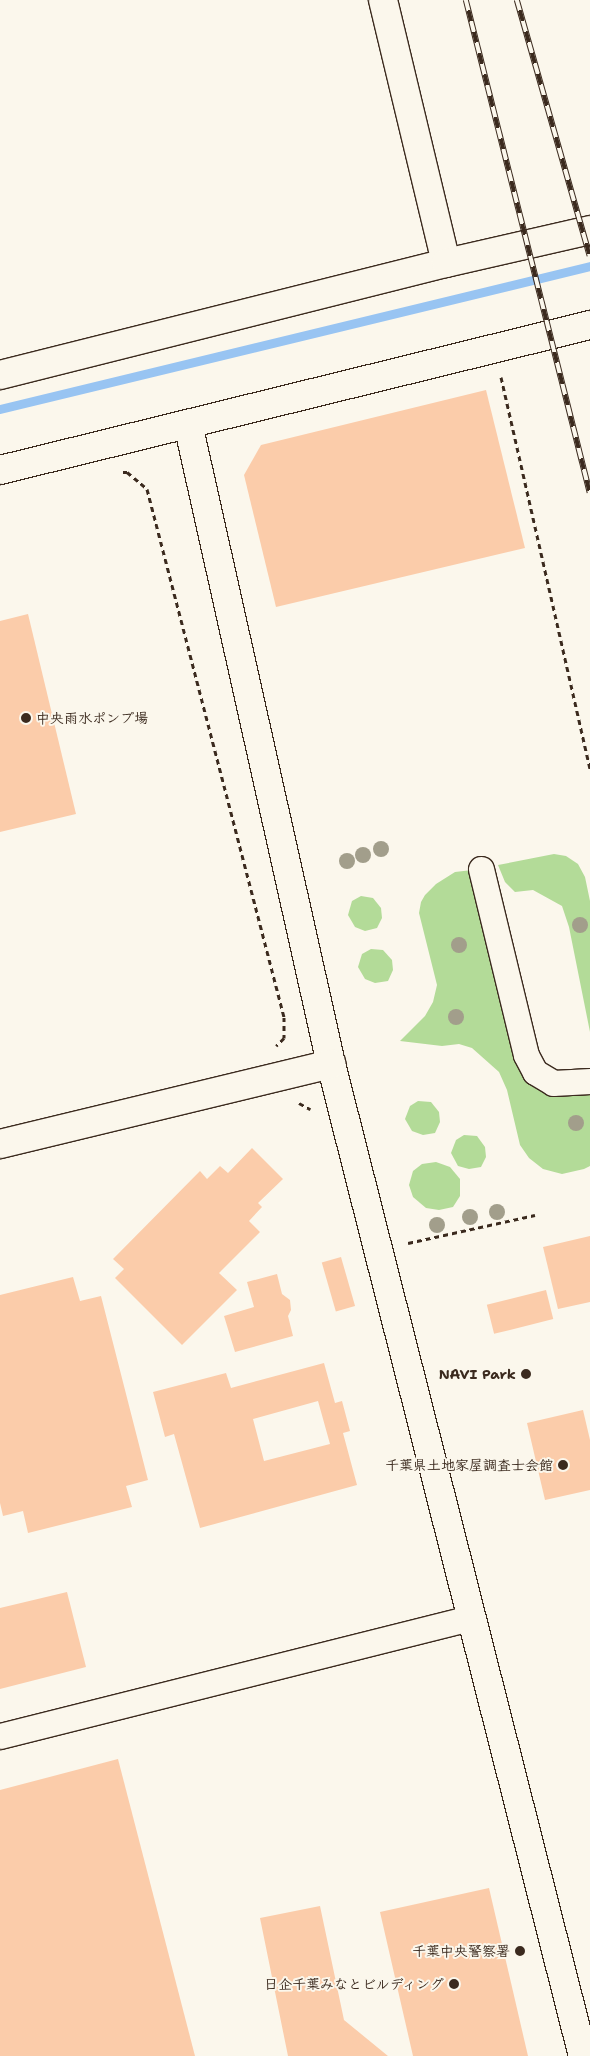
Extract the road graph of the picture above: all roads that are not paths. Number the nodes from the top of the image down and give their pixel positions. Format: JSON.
{"nodes":[{"id":1,"x":383,"y":0,"type":"edge"},
{"id":2,"x":590,"y":230,"type":"edge"},
{"id":3,"x":446,"y":263,"type":"junction"},
{"id":4,"x":590,"y":325,"type":"edge"},
{"id":5,"x":0,"y":375,"type":"edge"},
{"id":6,"x":188,"y":424,"type":"junction"},
{"id":7,"x":0,"y":470,"type":"edge"},
{"id":8,"x":481,"y":869,"type":"dead end"},
{"id":9,"x":331,"y":1064,"type":"junction"},
{"id":10,"x":590,"y":1081,"type":"edge"},
{"id":11,"x":0,"y":1144,"type":"edge"},
{"id":12,"x":471,"y":1618,"type":"junction"},
{"id":13,"x":0,"y":1736,"type":"edge"},
{"id":14,"x":583,"y":2056,"type":"edge"}],
"edges":[{"from":1,"to":3,"type":"street"},
{"from":2,"to":3,"type":"street"},
{"from":3,"to":5,"type":"street"},
{"from":4,"to":6,"type":"street"},
{"from":6,"to":7,"type":"street"},
{"from":6,"to":9,"type":"street"},
{"from":8,"to":10,"type":"street"},
{"from":9,"to":11,"type":"street"},
{"from":9,"to":12,"type":"street"},
{"from":12,"to":13,"type":"street"},
{"from":12,"to":14,"type":"street"}]}
